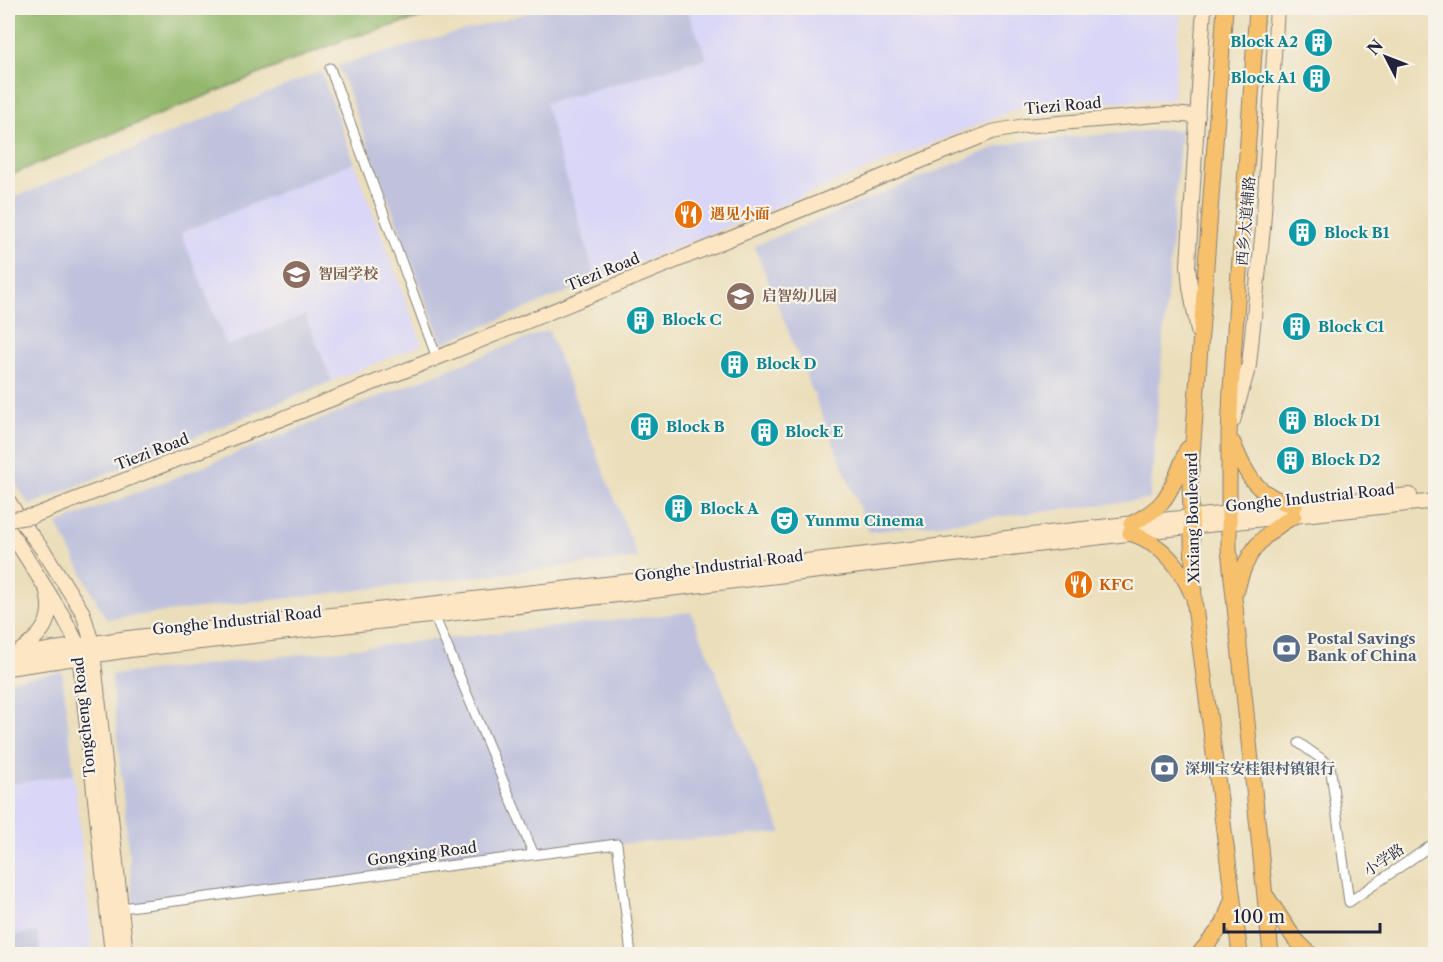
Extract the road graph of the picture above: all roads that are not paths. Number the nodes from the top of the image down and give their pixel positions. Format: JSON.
{"nodes":[{"id":1,"x":1204,"y":8,"type":"edge"},
{"id":2,"x":1225,"y":8,"type":"edge"},
{"id":3,"x":1257,"y":8,"type":"edge"},
{"id":4,"x":1276,"y":8,"type":"edge"},
{"id":5,"x":330,"y":68,"type":"dead end"},
{"id":6,"x":1198,"y":116,"type":"junction"},
{"id":7,"x":1200,"y":345,"type":"junction"},
{"id":8,"x":437,"y":358,"type":"junction"},
{"id":9,"x":1193,"y":430,"type":"junction"},
{"id":10,"x":1229,"y":435,"type":"junction"},
{"id":11,"x":1436,"y":493,"type":"edge"},
{"id":12,"x":8,"y":500,"type":"edge"},
{"id":13,"x":1436,"y":501,"type":"edge"},
{"id":14,"x":1295,"y":511,"type":"junction"},
{"id":15,"x":1229,"y":518,"type":"junction"},
{"id":16,"x":8,"y":520,"type":"edge"},
{"id":17,"x":1192,"y":522,"type":"junction"},
{"id":18,"x":8,"y":528,"type":"edge"},
{"id":19,"x":1130,"y":529,"type":"junction"},
{"id":20,"x":45,"y":588,"type":"junction"},
{"id":21,"x":1194,"y":599,"type":"junction"},
{"id":22,"x":1235,"y":602,"type":"junction"},
{"id":23,"x":434,"y":615,"type":"junction"},
{"id":24,"x":86,"y":650,"type":"junction"},
{"id":25,"x":11,"y":656,"type":"edge"},
{"id":26,"x":8,"y":668,"type":"edge"},
{"id":27,"x":1299,"y":743,"type":"dead end"},
{"id":28,"x":1436,"y":842,"type":"edge"},
{"id":29,"x":534,"y":855,"type":"junction"},
{"id":30,"x":1265,"y":894,"type":"junction"},
{"id":31,"x":1234,"y":895,"type":"junction"},
{"id":32,"x":121,"y":908,"type":"junction"},
{"id":33,"x":112,"y":954,"type":"edge"},
{"id":34,"x":126,"y":954,"type":"edge"},
{"id":35,"x":631,"y":954,"type":"edge"},
{"id":36,"x":1199,"y":954,"type":"edge"},
{"id":37,"x":1240,"y":954,"type":"edge"},
{"id":38,"x":1271,"y":954,"type":"edge"},
{"id":39,"x":1310,"y":954,"type":"edge"}],
"edges":[{"from":1,"to":6,"type":"street"},
{"from":2,"to":7,"type":"main road","name":"Xixiang Boulevard"},
{"from":3,"to":10,"type":"main road"},
{"from":4,"to":10,"type":"street","name":"西乡大道辅路"},
{"from":5,"to":8,"type":"street"},
{"from":6,"to":7,"type":"street"},
{"from":6,"to":8,"type":"street","name":"Tiezi Road"},
{"from":7,"to":9,"type":"main road","name":"Xixiang Boulevard"},
{"from":8,"to":16,"type":"street","name":"Tiezi Road","bridge":true},
{"from":9,"to":17,"type":"main road","name":"Xixiang Boulevard"},
{"from":9,"to":19,"type":"main road"},
{"from":10,"to":14,"type":"main road"},
{"from":10,"to":15,"type":"main road"},
{"from":11,"to":14,"type":"street","name":"Gonghe Industrial Road"},
{"from":12,"to":24,"type":"street","name":"Tongcheng Road"},
{"from":13,"to":14,"type":"street","name":"Gonghe Industrial Road"},
{"from":14,"to":15,"type":"street","name":"Gonghe Industrial Road"},
{"from":14,"to":22,"type":"main road"},
{"from":15,"to":17,"type":"street","name":"Gonghe Industrial Road"},
{"from":15,"to":22,"type":"main road"},
{"from":17,"to":19,"type":"street","name":"Gonghe Industrial Road"},
{"from":17,"to":21,"type":"main road","name":"Xixiang Boulevard"},
{"from":18,"to":20,"type":"street","name":"Tongcheng Road"},
{"from":19,"to":21,"type":"main road"},
{"from":19,"to":23,"type":"street","name":"Gonghe Industrial Road"},
{"from":19,"to":24,"type":"street","name":"Gonghe Industrial Road"},
{"from":20,"to":24,"type":"street","name":"Tongcheng Road"},
{"from":20,"to":25,"type":"street"},
{"from":21,"to":31,"type":"main road","name":"Xixiang Boulevard"},
{"from":22,"to":30,"type":"main road"},
{"from":23,"to":24,"type":"street","name":"Gonghe Industrial Road"},
{"from":23,"to":29,"type":"street"},
{"from":24,"to":25,"type":"street","name":"Gonghe Industrial Road"},
{"from":24,"to":26,"type":"street","name":"Gonghe Industrial Road"},
{"from":24,"to":32,"type":"street","name":"Tongcheng Road"},
{"from":24,"to":33,"type":"street","name":"Tongcheng Road"},
{"from":27,"to":28,"type":"street","name":"小学路"},
{"from":29,"to":32,"type":"street","name":"Gongxing Road"},
{"from":29,"to":35,"type":"street","name":"Gongxing Road"},
{"from":30,"to":38,"type":"main road"},
{"from":30,"to":39,"type":"main road"},
{"from":31,"to":36,"type":"main road"},
{"from":31,"to":37,"type":"main road","name":"Xixiang Boulevard"},
{"from":32,"to":34,"type":"street","name":"Tongcheng Road"}]}
